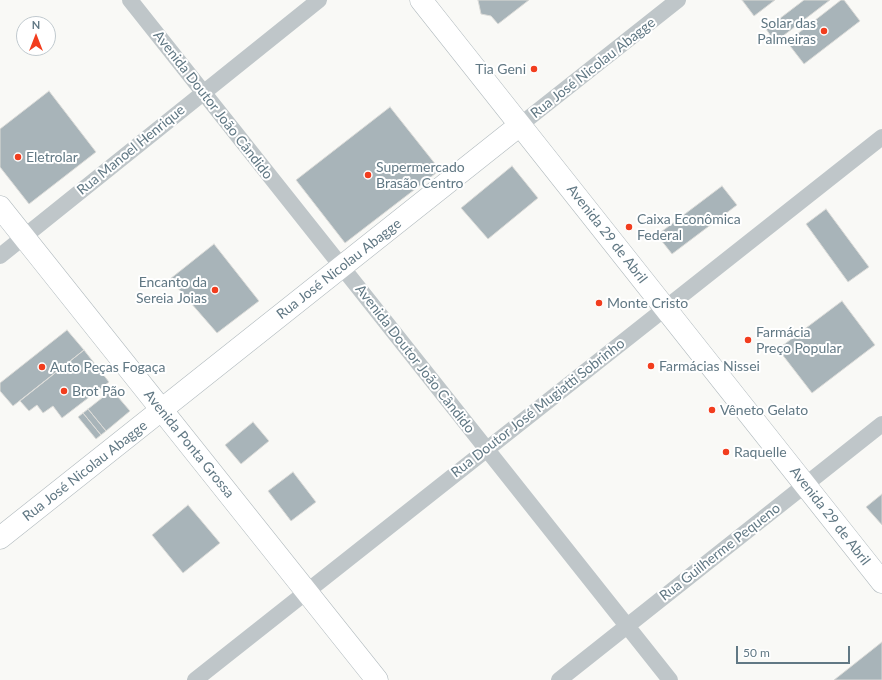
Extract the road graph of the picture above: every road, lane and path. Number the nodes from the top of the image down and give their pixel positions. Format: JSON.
{"nodes":[{"id":1,"x":130,"y":0,"type":"edge"},
{"id":2,"x":319,"y":0,"type":"edge"},
{"id":3,"x":420,"y":0,"type":"edge"},
{"id":4,"x":678,"y":0,"type":"edge"},
{"id":5,"x":203,"y":93,"type":"junction"},
{"id":6,"x":520,"y":125,"type":"junction"},
{"id":7,"x":882,"y":137,"type":"edge"},
{"id":8,"x":0,"y":207,"type":"edge"},
{"id":9,"x":24,"y":237,"type":"junction"},
{"id":10,"x":0,"y":256,"type":"edge"},
{"id":11,"x":342,"y":267,"type":"junction"},
{"id":12,"x":665,"y":308,"type":"junction"},
{"id":13,"x":162,"y":410,"type":"junction"},
{"id":14,"x":882,"y":424,"type":"edge"},
{"id":15,"x":487,"y":449,"type":"junction"},
{"id":16,"x":805,"y":485,"type":"junction"},
{"id":17,"x":0,"y":538,"type":"edge"},
{"id":18,"x":882,"y":582,"type":"edge"},
{"id":19,"x":307,"y":592,"type":"junction"},
{"id":20,"x":627,"y":626,"type":"junction"},
{"id":21,"x":195,"y":680,"type":"edge"},
{"id":22,"x":377,"y":680,"type":"edge"},
{"id":23,"x":559,"y":680,"type":"edge"},
{"id":24,"x":670,"y":680,"type":"edge"}],
"edges":[{"from":1,"to":5,"type":"street","name":"Avenida Doutor João Cândido"},
{"from":2,"to":5,"type":"street","name":"Rua Manoel Henrique"},
{"from":3,"to":6,"type":"street","name":"Avenida 29 de Abril"},
{"from":4,"to":6,"type":"street","name":"Rua José Nicolau Abagge"},
{"from":5,"to":9,"type":"street","name":"Rua Manoel Henrique"},
{"from":5,"to":11,"type":"street","name":"Avenida Doutor João Cândido"},
{"from":6,"to":11,"type":"street","name":"Rua José Nicolau Abagge"},
{"from":6,"to":12,"type":"street","name":"Avenida 29 de Abril"},
{"from":7,"to":12,"type":"street","name":"Rua Doutor José Mugiatti Sobrinho"},
{"from":8,"to":9,"type":"street","name":"Avenida Ponta Grossa"},
{"from":9,"to":10,"type":"street","name":"Rua Manoel Henrique"},
{"from":9,"to":13,"type":"street","name":"Avenida Ponta Grossa"},
{"from":11,"to":13,"type":"street","name":"Rua José Nicolau Abagge"},
{"from":11,"to":15,"type":"street","name":"Avenida Doutor João Cândido"},
{"from":12,"to":15,"type":"street","name":"Rua Doutor José Mugiatti Sobrinho"},
{"from":12,"to":16,"type":"street","name":"Avenida 29 de Abril"},
{"from":13,"to":17,"type":"street","name":"Rua José Nicolau Abagge"},
{"from":13,"to":19,"type":"street","name":"Avenida Ponta Grossa"},
{"from":14,"to":16,"type":"street","name":"Rua Guilherme Pequeno"},
{"from":15,"to":19,"type":"street","name":"Rua Doutor José Mugiatti Sobrinho"},
{"from":15,"to":20,"type":"street","name":"Avenida Doutor João Cândido"},
{"from":16,"to":18,"type":"street","name":"Avenida 29 de Abril"},
{"from":16,"to":20,"type":"street","name":"Rua Guilherme Pequeno"},
{"from":19,"to":21,"type":"street","name":"Rua Doutor José Mugiatti Sobrinho"},
{"from":19,"to":22,"type":"street","name":"Avenida Ponta Grossa"},
{"from":20,"to":23,"type":"street","name":"Rua Guilherme Pequeno"},
{"from":20,"to":24,"type":"street","name":"Avenida Doutor João Cândido"}]}
